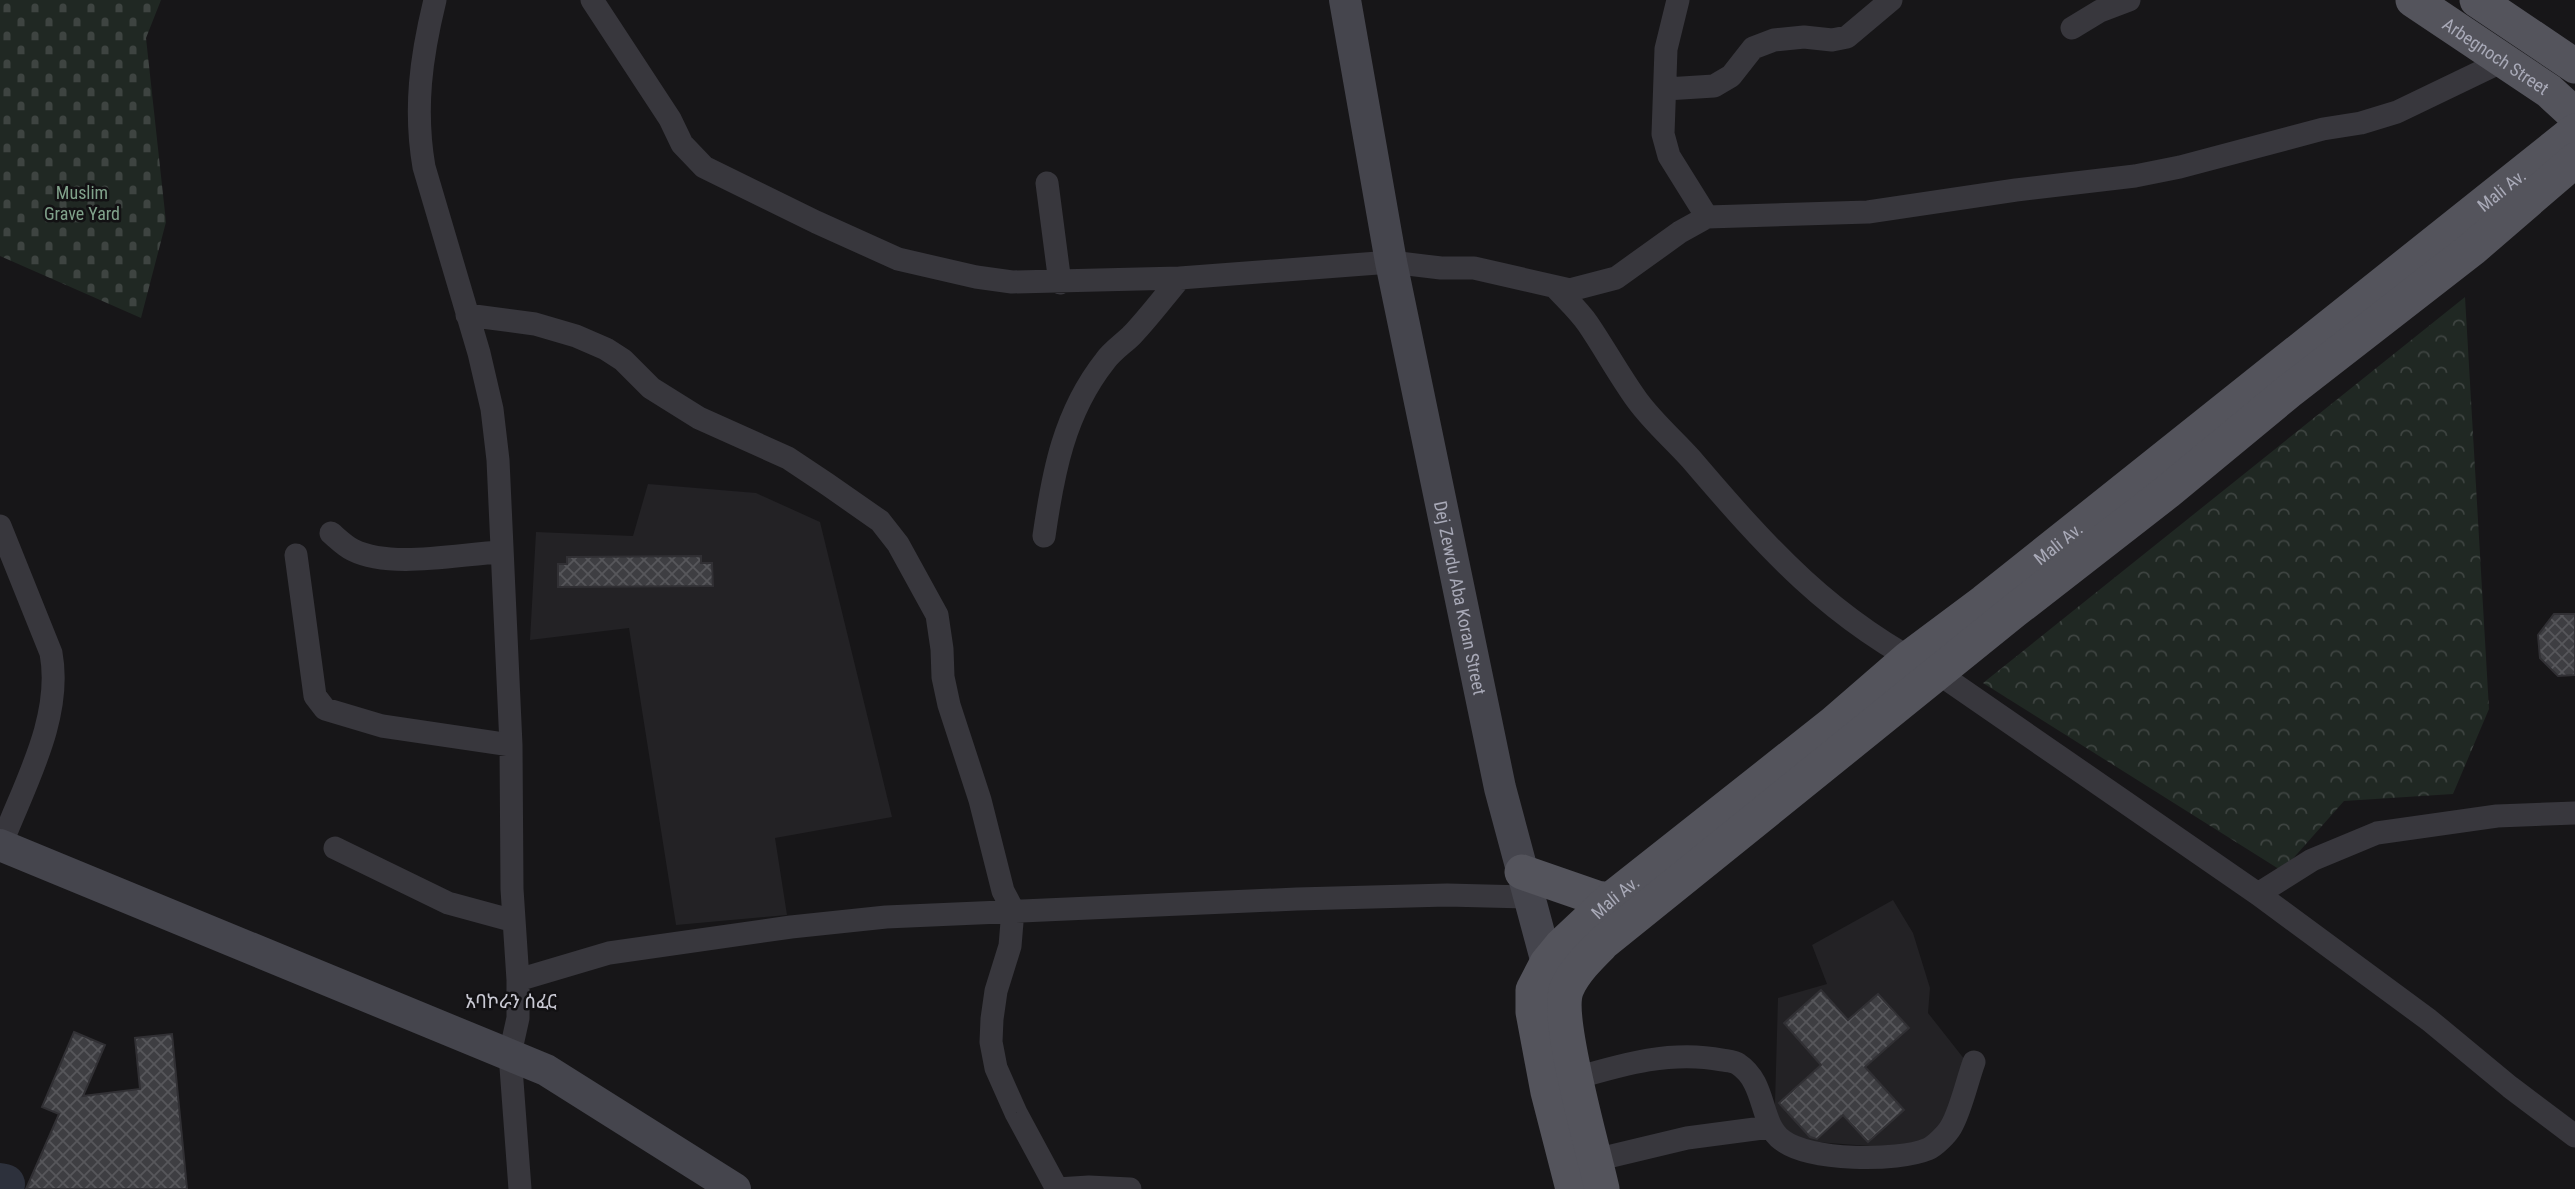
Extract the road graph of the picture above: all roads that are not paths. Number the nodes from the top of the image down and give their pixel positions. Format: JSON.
{"nodes":[{"id":1,"x":435,"y":0,"type":"edge"},
{"id":2,"x":592,"y":0,"type":"edge"},
{"id":3,"x":1345,"y":0,"type":"edge"},
{"id":4,"x":1678,"y":0,"type":"edge"},
{"id":5,"x":1891,"y":0,"type":"edge"},
{"id":6,"x":2129,"y":0,"type":"edge"},
{"id":7,"x":2413,"y":0,"type":"edge"},
{"id":8,"x":2477,"y":0,"type":"edge"},
{"id":9,"x":2072,"y":28,"type":"dead end"},
{"id":10,"x":2503,"y":61,"type":"junction"},
{"id":11,"x":2575,"y":66,"type":"edge"},
{"id":12,"x":1665,"y":89,"type":"junction"},
{"id":13,"x":2575,"y":115,"type":"edge"},
{"id":14,"x":2575,"y":131,"type":"edge"},
{"id":15,"x":2575,"y":160,"type":"edge"},
{"id":16,"x":1047,"y":183,"type":"dead end"},
{"id":17,"x":1707,"y":218,"type":"junction"},
{"id":18,"x":2464,"y":238,"type":"junction"},
{"id":19,"x":1391,"y":262,"type":"junction"},
{"id":20,"x":1180,"y":278,"type":"junction"},
{"id":21,"x":1060,"y":283,"type":"junction"},
{"id":22,"x":1563,"y":289,"type":"junction"},
{"id":23,"x":467,"y":316,"type":"junction"},
{"id":24,"x":0,"y":526,"type":"edge"},
{"id":25,"x":331,"y":533,"type":"dead end"},
{"id":26,"x":1044,"y":536,"type":"dead end"},
{"id":27,"x":501,"y":552,"type":"junction"},
{"id":28,"x":296,"y":555,"type":"dead end"},
{"id":29,"x":1923,"y":666,"type":"junction"},
{"id":30,"x":511,"y":745,"type":"junction"},
{"id":31,"x":2575,"y":813,"type":"edge"},
{"id":32,"x":0,"y":845,"type":"edge"},
{"id":33,"x":335,"y":848,"type":"dead end"},
{"id":34,"x":1525,"y":884,"type":"junction"},
{"id":35,"x":2258,"y":894,"type":"junction"},
{"id":36,"x":1610,"y":900,"type":"junction"},
{"id":37,"x":1013,"y":910,"type":"junction"},
{"id":38,"x":514,"y":921,"type":"junction"},
{"id":39,"x":1557,"y":976,"type":"junction"},
{"id":40,"x":518,"y":981,"type":"junction"},
{"id":41,"x":510,"y":1054,"type":"junction"},
{"id":42,"x":1974,"y":1062,"type":"dead end"},
{"id":43,"x":1576,"y":1078,"type":"junction"},
{"id":44,"x":1770,"y":1127,"type":"junction"},
{"id":45,"x":2575,"y":1136,"type":"edge"},
{"id":46,"x":1599,"y":1175,"type":"edge"},
{"id":47,"x":520,"y":1189,"type":"edge"},
{"id":48,"x":735,"y":1189,"type":"edge"},
{"id":49,"x":1057,"y":1189,"type":"edge"},
{"id":50,"x":1130,"y":1189,"type":"edge"},
{"id":51,"x":1573,"y":1189,"type":"edge"}],
"edges":[{"from":1,"to":23,"type":"street"},
{"from":2,"to":21,"type":"street"},
{"from":3,"to":19,"type":"main road","name":"Dej Zewdu Aba Koran Street"},
{"from":4,"to":12,"type":"street"},
{"from":5,"to":12,"type":"street"},
{"from":6,"to":9,"type":"street"},
{"from":7,"to":10,"type":"main road","name":"Arbegnoch Street"},
{"from":8,"to":11,"type":"main road","name":"Arbegnoch Street"},
{"from":10,"to":13,"type":"main road","name":"Arbegnoch Street"},
{"from":10,"to":17,"type":"street"},
{"from":12,"to":17,"type":"street"},
{"from":14,"to":18,"type":"main road","name":"Mali Av."},
{"from":15,"to":18,"type":"main road","name":"Mali Av."},
{"from":16,"to":21,"type":"street"},
{"from":17,"to":22,"type":"street"},
{"from":18,"to":29,"type":"main road","name":"Mali Av."},
{"from":19,"to":20,"type":"street"},
{"from":19,"to":22,"type":"street"},
{"from":19,"to":34,"type":"main road","name":"Dej Zewdu Aba Koran Street"},
{"from":20,"to":21,"type":"street"},
{"from":20,"to":26,"type":"street"},
{"from":22,"to":29,"type":"street"},
{"from":23,"to":27,"type":"street"},
{"from":23,"to":37,"type":"street"},
{"from":24,"to":32,"type":"street"},
{"from":25,"to":27,"type":"street"},
{"from":27,"to":30,"type":"street"},
{"from":28,"to":30,"type":"street"},
{"from":29,"to":35,"type":"street"},
{"from":29,"to":36,"type":"main road","name":"Mali Av."},
{"from":29,"to":39,"type":"main road","name":"Mali Av."},
{"from":30,"to":38,"type":"street"},
{"from":31,"to":35,"type":"street"},
{"from":32,"to":41,"type":"main road"},
{"from":33,"to":38,"type":"street"},
{"from":34,"to":36,"type":"main road"},
{"from":34,"to":37,"type":"street"},
{"from":34,"to":39,"type":"main road","name":"Dej Zewdu Aba Koran Street"},
{"from":35,"to":45,"type":"street"},
{"from":36,"to":39,"type":"main road","name":"Mali Av."},
{"from":37,"to":40,"type":"street"},
{"from":37,"to":49,"type":"street"},
{"from":38,"to":40,"type":"street"},
{"from":39,"to":43,"type":"main road"},
{"from":39,"to":51,"type":"main road"},
{"from":40,"to":41,"type":"street"},
{"from":41,"to":47,"type":"street"},
{"from":41,"to":48,"type":"main road"},
{"from":42,"to":44,"type":"street"},
{"from":43,"to":44,"type":"street"},
{"from":43,"to":46,"type":"main road"},
{"from":44,"to":46,"type":"street"},
{"from":49,"to":50,"type":"street"}]}
